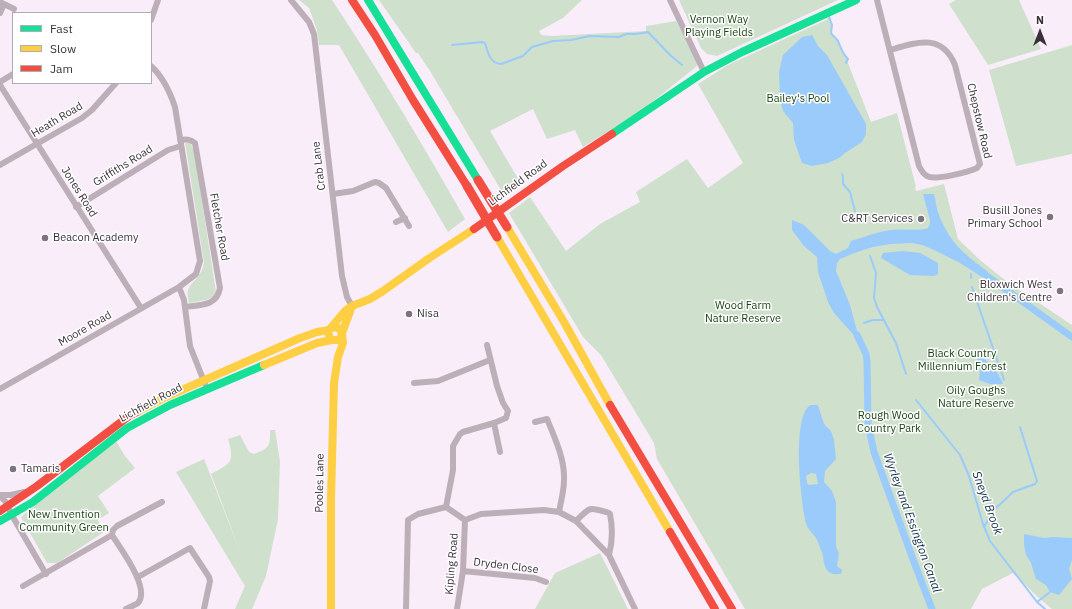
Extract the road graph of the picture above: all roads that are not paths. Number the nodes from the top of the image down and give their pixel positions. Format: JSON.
{"nodes":[{"id":1,"x":158,"y":0,"type":"edge"},
{"id":2,"x":291,"y":0,"type":"edge"},
{"id":3,"x":352,"y":0,"type":"edge"},
{"id":4,"x":368,"y":0,"type":"edge"},
{"id":5,"x":670,"y":0,"type":"edge"},
{"id":6,"x":856,"y":0,"type":"edge"},
{"id":7,"x":877,"y":0,"type":"edge"},
{"id":8,"x":2,"y":3,"type":"edge"},
{"id":9,"x":14,"y":9,"type":"dead end"},
{"id":10,"x":0,"y":13,"type":"edge"},
{"id":11,"x":152,"y":17,"type":"edge"},
{"id":12,"x":890,"y":50,"type":"junction"},
{"id":13,"x":152,"y":67,"type":"edge"},
{"id":14,"x":700,"y":74,"type":"junction"},
{"id":15,"x":12,"y":75,"type":"edge"},
{"id":16,"x":0,"y":84,"type":"edge"},
{"id":17,"x":115,"y":84,"type":"edge"},
{"id":18,"x":181,"y":143,"type":"junction"},
{"id":19,"x":37,"y":144,"type":"junction"},
{"id":20,"x":0,"y":165,"type":"edge"},
{"id":21,"x":333,"y":194,"type":"junction"},
{"id":22,"x":76,"y":207,"type":"junction"},
{"id":23,"x":405,"y":218,"type":"junction"},
{"id":24,"x":396,"y":222,"type":"dead end"},
{"id":25,"x":409,"y":226,"type":"dead end"},
{"id":26,"x":179,"y":287,"type":"junction"},
{"id":27,"x":352,"y":306,"type":"junction"},
{"id":28,"x":186,"y":307,"type":"junction"},
{"id":29,"x":141,"y":308,"type":"junction"},
{"id":30,"x":330,"y":329,"type":"junction"},
{"id":31,"x":342,"y":333,"type":"junction"},
{"id":32,"x":333,"y":340,"type":"junction"},
{"id":33,"x":487,"y":345,"type":"dead end"},
{"id":34,"x":338,"y":357,"type":"junction"},
{"id":35,"x":490,"y":360,"type":"junction"},
{"id":36,"x":414,"y":383,"type":"dead end"},
{"id":37,"x":205,"y":385,"type":"junction"},
{"id":38,"x":0,"y":389,"type":"edge"},
{"id":39,"x":535,"y":422,"type":"dead end"},
{"id":40,"x":494,"y":423,"type":"junction"},
{"id":41,"x":500,"y":452,"type":"dead end"},
{"id":42,"x":37,"y":486,"type":"junction"},
{"id":43,"x":0,"y":496,"type":"edge"},
{"id":44,"x":162,"y":502,"type":"dead end"},
{"id":45,"x":446,"y":507,"type":"junction"},
{"id":46,"x":6,"y":511,"type":"edge"},
{"id":47,"x":559,"y":512,"type":"junction"},
{"id":48,"x":466,"y":520,"type":"junction"},
{"id":49,"x":0,"y":521,"type":"edge"},
{"id":50,"x":576,"y":521,"type":"junction"},
{"id":51,"x":112,"y":535,"type":"junction"},
{"id":52,"x":609,"y":555,"type":"junction"},
{"id":53,"x":463,"y":571,"type":"junction"},
{"id":54,"x":46,"y":574,"type":"junction"},
{"id":55,"x":138,"y":577,"type":"junction"},
{"id":56,"x":546,"y":582,"type":"dead end"},
{"id":57,"x":23,"y":586,"type":"dead end"},
{"id":58,"x":126,"y":609,"type":"edge"},
{"id":59,"x":204,"y":609,"type":"edge"},
{"id":60,"x":331,"y":609,"type":"edge"},
{"id":61,"x":406,"y":609,"type":"edge"},
{"id":62,"x":457,"y":609,"type":"edge"},
{"id":63,"x":635,"y":609,"type":"edge"},
{"id":64,"x":715,"y":609,"type":"edge"},
{"id":65,"x":732,"y":609,"type":"edge"}],
"edges":[{"from":1,"to":11,"type":"street"},
{"from":2,"to":21,"type":"street","name":"Crab Lane"},
{"from":3,"to":64,"type":"main road","bridge":true},
{"from":4,"to":65,"type":"main road","bridge":true},
{"from":5,"to":14,"type":"street"},
{"from":6,"to":14,"type":"main road","name":"Lichfield Road"},
{"from":7,"to":12,"type":"street","name":"Chepstow Road"},
{"from":8,"to":9,"type":"street"},
{"from":8,"to":10,"type":"street"},
{"from":12,"to":12,"type":"street","name":"Chepstow Road"},
{"from":13,"to":18,"type":"street"},
{"from":14,"to":27,"type":"main road","name":"Lichfield Road"},
{"from":15,"to":16,"type":"street"},
{"from":16,"to":19,"type":"street","name":"Jones Road"},
{"from":17,"to":19,"type":"street","name":"Heath Road"},
{"from":18,"to":22,"type":"street","name":"Griffiths Road"},
{"from":18,"to":26,"type":"street"},
{"from":18,"to":28,"type":"street","name":"Fletcher Road"},
{"from":19,"to":20,"type":"street","name":"Heath Road"},
{"from":19,"to":22,"type":"street","name":"Jones Road"},
{"from":21,"to":23,"type":"street"},
{"from":21,"to":27,"type":"street","name":"Crab Lane"},
{"from":22,"to":29,"type":"street","name":"Jones Road"},
{"from":23,"to":24,"type":"street"},
{"from":23,"to":25,"type":"street"},
{"from":26,"to":28,"type":"street"},
{"from":26,"to":29,"type":"street","name":"Moore Road"},
{"from":27,"to":30,"type":"main road","name":"Lichfield Road"},
{"from":27,"to":31,"type":"main road"},
{"from":28,"to":37,"type":"street"},
{"from":29,"to":38,"type":"street","name":"Moore Road"},
{"from":30,"to":31,"type":"main road"},
{"from":30,"to":32,"type":"main road"},
{"from":30,"to":37,"type":"main road","name":"Lichfield Road"},
{"from":31,"to":32,"type":"main road"},
{"from":31,"to":34,"type":"main road","name":"Pooles Lane"},
{"from":32,"to":34,"type":"main road","name":"Pooles Lane"},
{"from":32,"to":37,"type":"main road","name":"Lichfield Road"},
{"from":33,"to":35,"type":"street"},
{"from":34,"to":60,"type":"main road","name":"Pooles Lane"},
{"from":35,"to":36,"type":"street"},
{"from":35,"to":40,"type":"street"},
{"from":37,"to":42,"type":"main road","name":"Lichfield Road"},
{"from":37,"to":46,"type":"main road","name":"Lichfield Road"},
{"from":39,"to":47,"type":"street"},
{"from":40,"to":41,"type":"street"},
{"from":40,"to":45,"type":"street"},
{"from":42,"to":43,"type":"street"},
{"from":42,"to":46,"type":"main road","name":"Lichfield Road"},
{"from":43,"to":46,"type":"street"},
{"from":44,"to":51,"type":"street"},
{"from":45,"to":48,"type":"street","name":"Kipling Road"},
{"from":45,"to":61,"type":"street"},
{"from":46,"to":49,"type":"main road","name":"Lichfield Road"},
{"from":46,"to":54,"type":"street"},
{"from":47,"to":48,"type":"street"},
{"from":47,"to":50,"type":"street"},
{"from":48,"to":53,"type":"street","name":"Kipling Road"},
{"from":50,"to":52,"type":"street"},
{"from":50,"to":52,"type":"street"},
{"from":51,"to":54,"type":"street"},
{"from":51,"to":55,"type":"street"},
{"from":52,"to":63,"type":"street"},
{"from":53,"to":56,"type":"street","name":"Dryden Close"},
{"from":53,"to":62,"type":"street","name":"Kipling Road"},
{"from":54,"to":57,"type":"street"},
{"from":55,"to":58,"type":"street"},
{"from":55,"to":59,"type":"street"}]}
